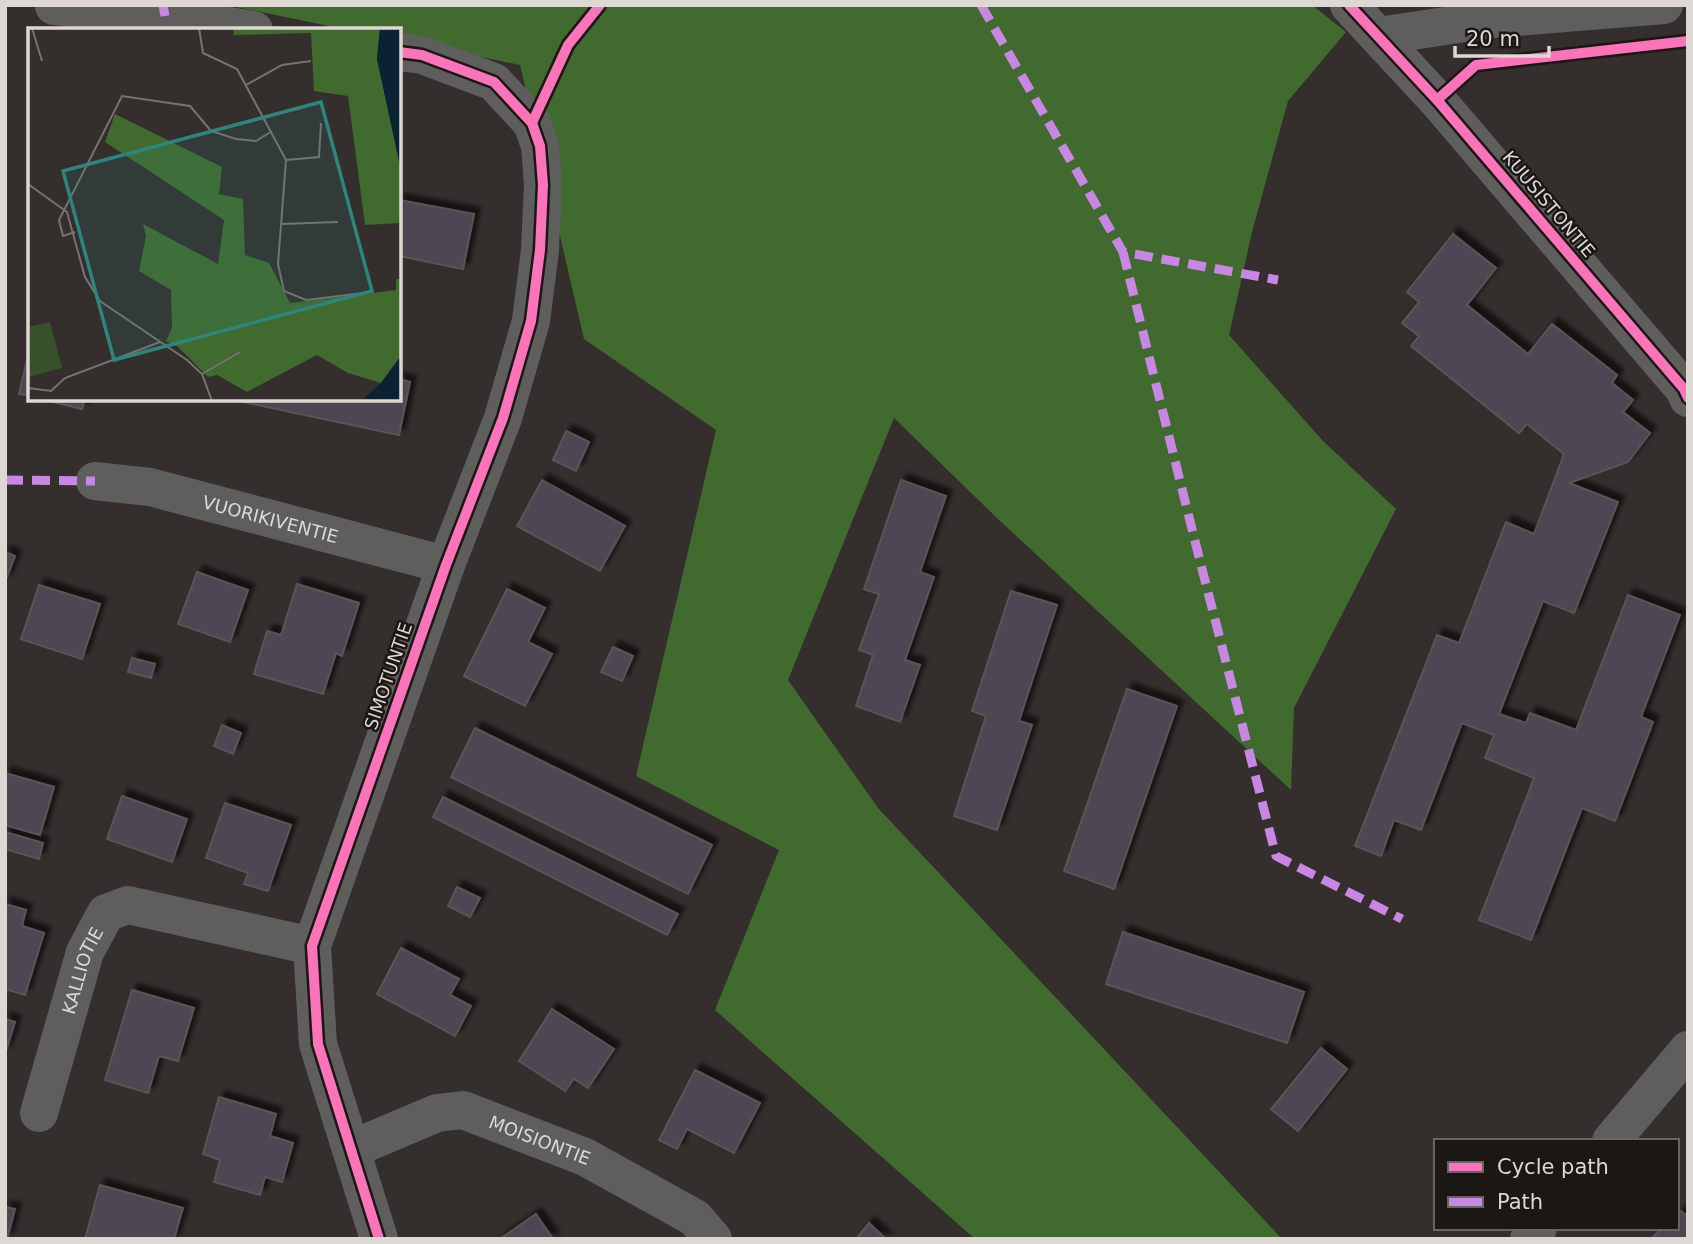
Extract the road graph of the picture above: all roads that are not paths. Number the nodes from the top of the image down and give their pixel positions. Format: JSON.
{"nodes":[{"id":1,"x":1349,"y":5,"type":"edge"},
{"id":2,"x":1664,"y":5,"type":"edge"},
{"id":3,"x":54,"y":6,"type":"edge"},
{"id":4,"x":241,"y":28,"type":"edge"},
{"id":5,"x":1379,"y":36,"type":"junction"},
{"id":6,"x":401,"y":52,"type":"edge"},
{"id":7,"x":1688,"y":398,"type":"edge"},
{"id":8,"x":95,"y":481,"type":"dead end"},
{"id":9,"x":446,"y":565,"type":"junction"},
{"id":10,"x":312,"y":946,"type":"junction"},
{"id":11,"x":1688,"y":1050,"type":"edge"},
{"id":12,"x":38,"y":1113,"type":"dead end"},
{"id":13,"x":1614,"y":1139,"type":"edge"},
{"id":14,"x":352,"y":1149,"type":"junction"},
{"id":15,"x":379,"y":1239,"type":"edge"},
{"id":16,"x":713,"y":1239,"type":"edge"}],
"edges":[{"from":1,"to":5,"type":"street","name":"KUUSISTONTIE"},
{"from":2,"to":5,"type":"street"},
{"from":3,"to":4,"type":"street"},
{"from":5,"to":7,"type":"street","name":"KUUSISTONTIE"},
{"from":6,"to":9,"type":"street","name":"SIMOTUNTIE"},
{"from":8,"to":9,"type":"street","name":"VUORIKIVENTIE"},
{"from":9,"to":10,"type":"street","name":"SIMOTUNTIE"},
{"from":10,"to":12,"type":"street","name":"KALLIOTIE"},
{"from":10,"to":14,"type":"street","name":"SIMOTUNTIE"},
{"from":11,"to":13,"type":"street"},
{"from":14,"to":15,"type":"street","name":"SIMOTUNTIE"},
{"from":14,"to":16,"type":"street","name":"MOISIONTIE"}]}
